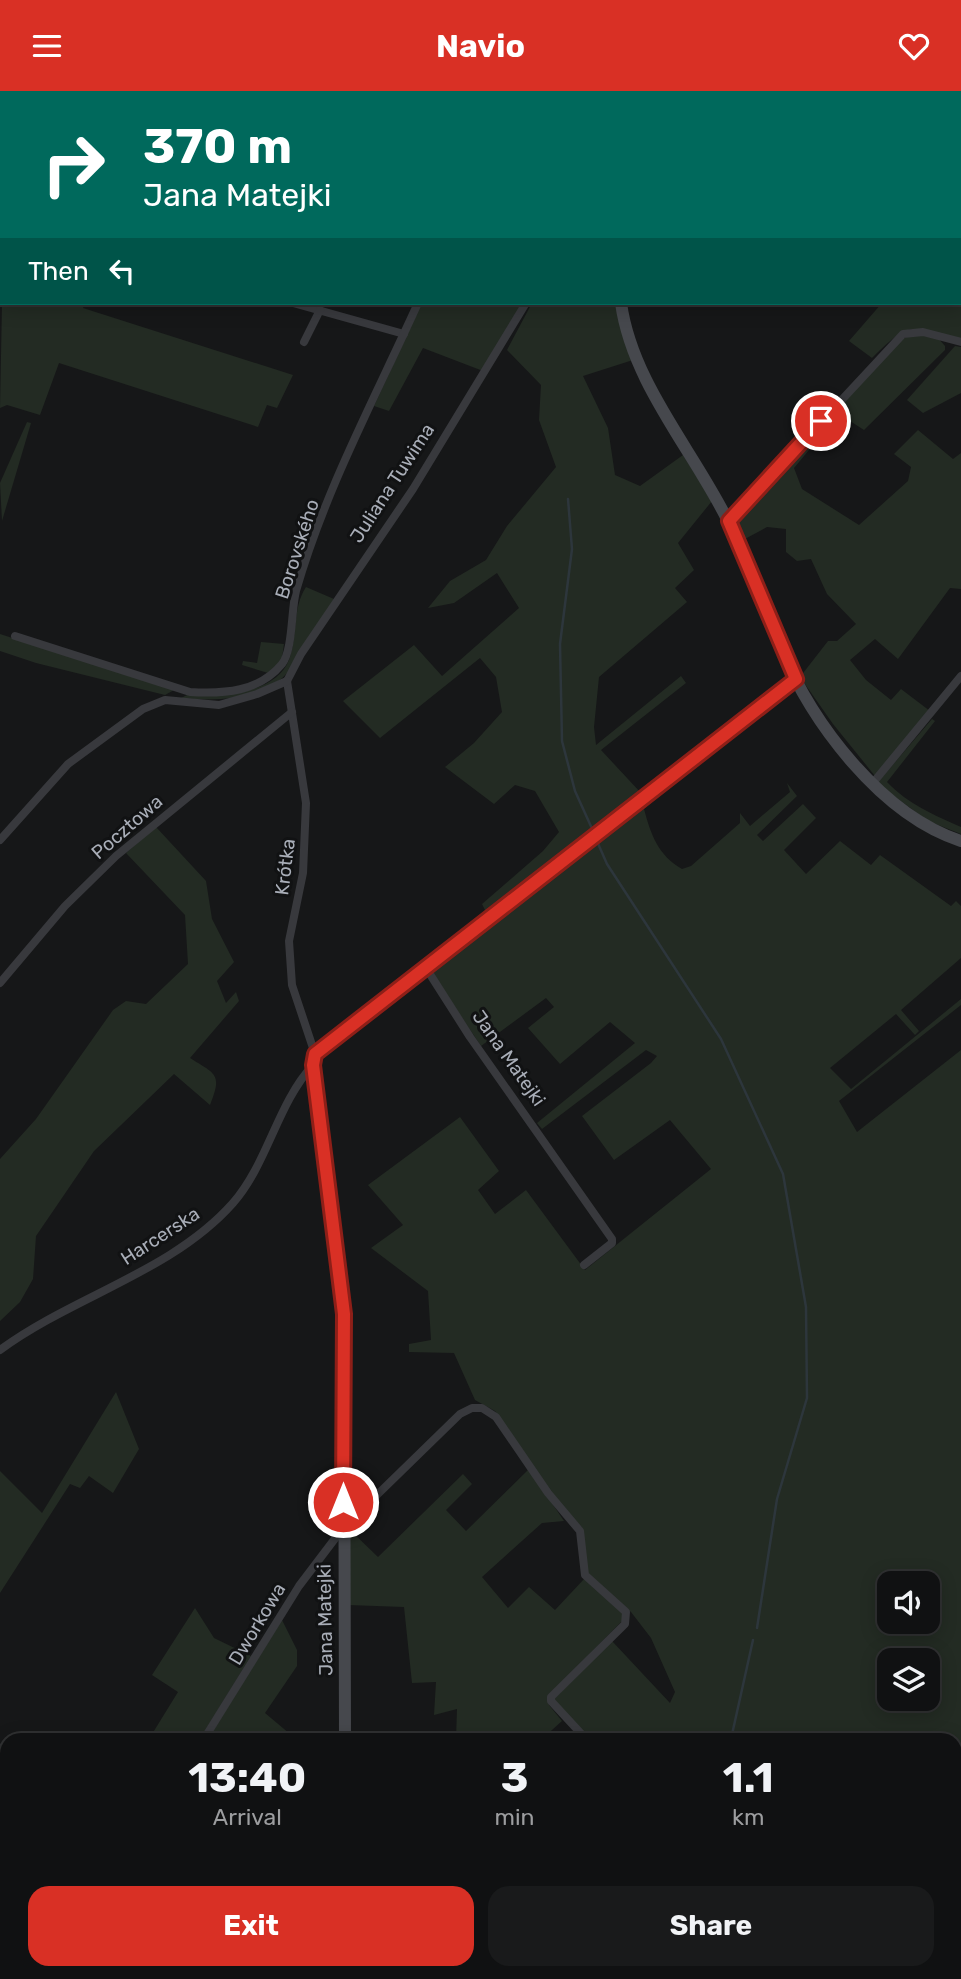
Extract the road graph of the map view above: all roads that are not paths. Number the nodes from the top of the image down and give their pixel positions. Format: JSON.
{"nodes":[{"id":1,"x":301,"y":305,"type":"edge"},
{"id":2,"x":417,"y":305,"type":"edge"},
{"id":3,"x":525,"y":305,"type":"edge"},
{"id":4,"x":621,"y":305,"type":"edge"},
{"id":5,"x":320,"y":310,"type":"junction"},
{"id":6,"x":404,"y":334,"type":"junction"},
{"id":7,"x":304,"y":342,"type":"dead end"},
{"id":8,"x":961,"y":342,"type":"edge"},
{"id":9,"x":729,"y":521,"type":"junction"},
{"id":10,"x":15,"y":636,"type":"dead end"},
{"id":11,"x":961,"y":676,"type":"edge"},
{"id":12,"x":796,"y":679,"type":"junction"},
{"id":13,"x":287,"y":681,"type":"junction"},
{"id":14,"x":292,"y":712,"type":"junction"},
{"id":15,"x":872,"y":784,"type":"junction"},
{"id":16,"x":0,"y":840,"type":"edge"},
{"id":17,"x":961,"y":841,"type":"edge"},
{"id":18,"x":426,"y":968,"type":"junction"},
{"id":19,"x":0,"y":983,"type":"edge"},
{"id":20,"x":314,"y":1060,"type":"junction"},
{"id":21,"x":584,"y":1265,"type":"dead end"},
{"id":22,"x":0,"y":1350,"type":"edge"},
{"id":23,"x":343,"y":1528,"type":"junction"},
{"id":24,"x":208,"y":1733,"type":"edge"},
{"id":25,"x":345,"y":1733,"type":"edge"},
{"id":26,"x":580,"y":1733,"type":"edge"}],
"edges":[{"from":1,"to":5,"type":"street"},
{"from":2,"to":6,"type":"street","name":"Borovského"},
{"from":3,"to":13,"type":"street","name":"Juliana Tuwima"},
{"from":4,"to":9,"type":"street"},
{"from":5,"to":6,"type":"street"},
{"from":5,"to":7,"type":"street"},
{"from":6,"to":10,"type":"street","name":"Borovského"},
{"from":8,"to":9,"type":"street"},
{"from":9,"to":12,"type":"street"},
{"from":11,"to":15,"type":"street"},
{"from":12,"to":15,"type":"street"},
{"from":12,"to":18,"type":"street"},
{"from":13,"to":14,"type":"street","name":"Krótka"},
{"from":13,"to":16,"type":"street"},
{"from":14,"to":19,"type":"street","name":"Pocztowa"},
{"from":14,"to":20,"type":"street","name":"Krótka"},
{"from":15,"to":17,"type":"street"},
{"from":18,"to":20,"type":"street"},
{"from":18,"to":21,"type":"street","name":"Jana Matejki"},
{"from":20,"to":22,"type":"street","name":"Harcerska"},
{"from":20,"to":23,"type":"street","name":"Jana Matejki"},
{"from":23,"to":24,"type":"street","name":"Dworkowa"},
{"from":23,"to":25,"type":"street","name":"Jana Matejki"},
{"from":23,"to":26,"type":"street","name":"Dworkowa"}]}
